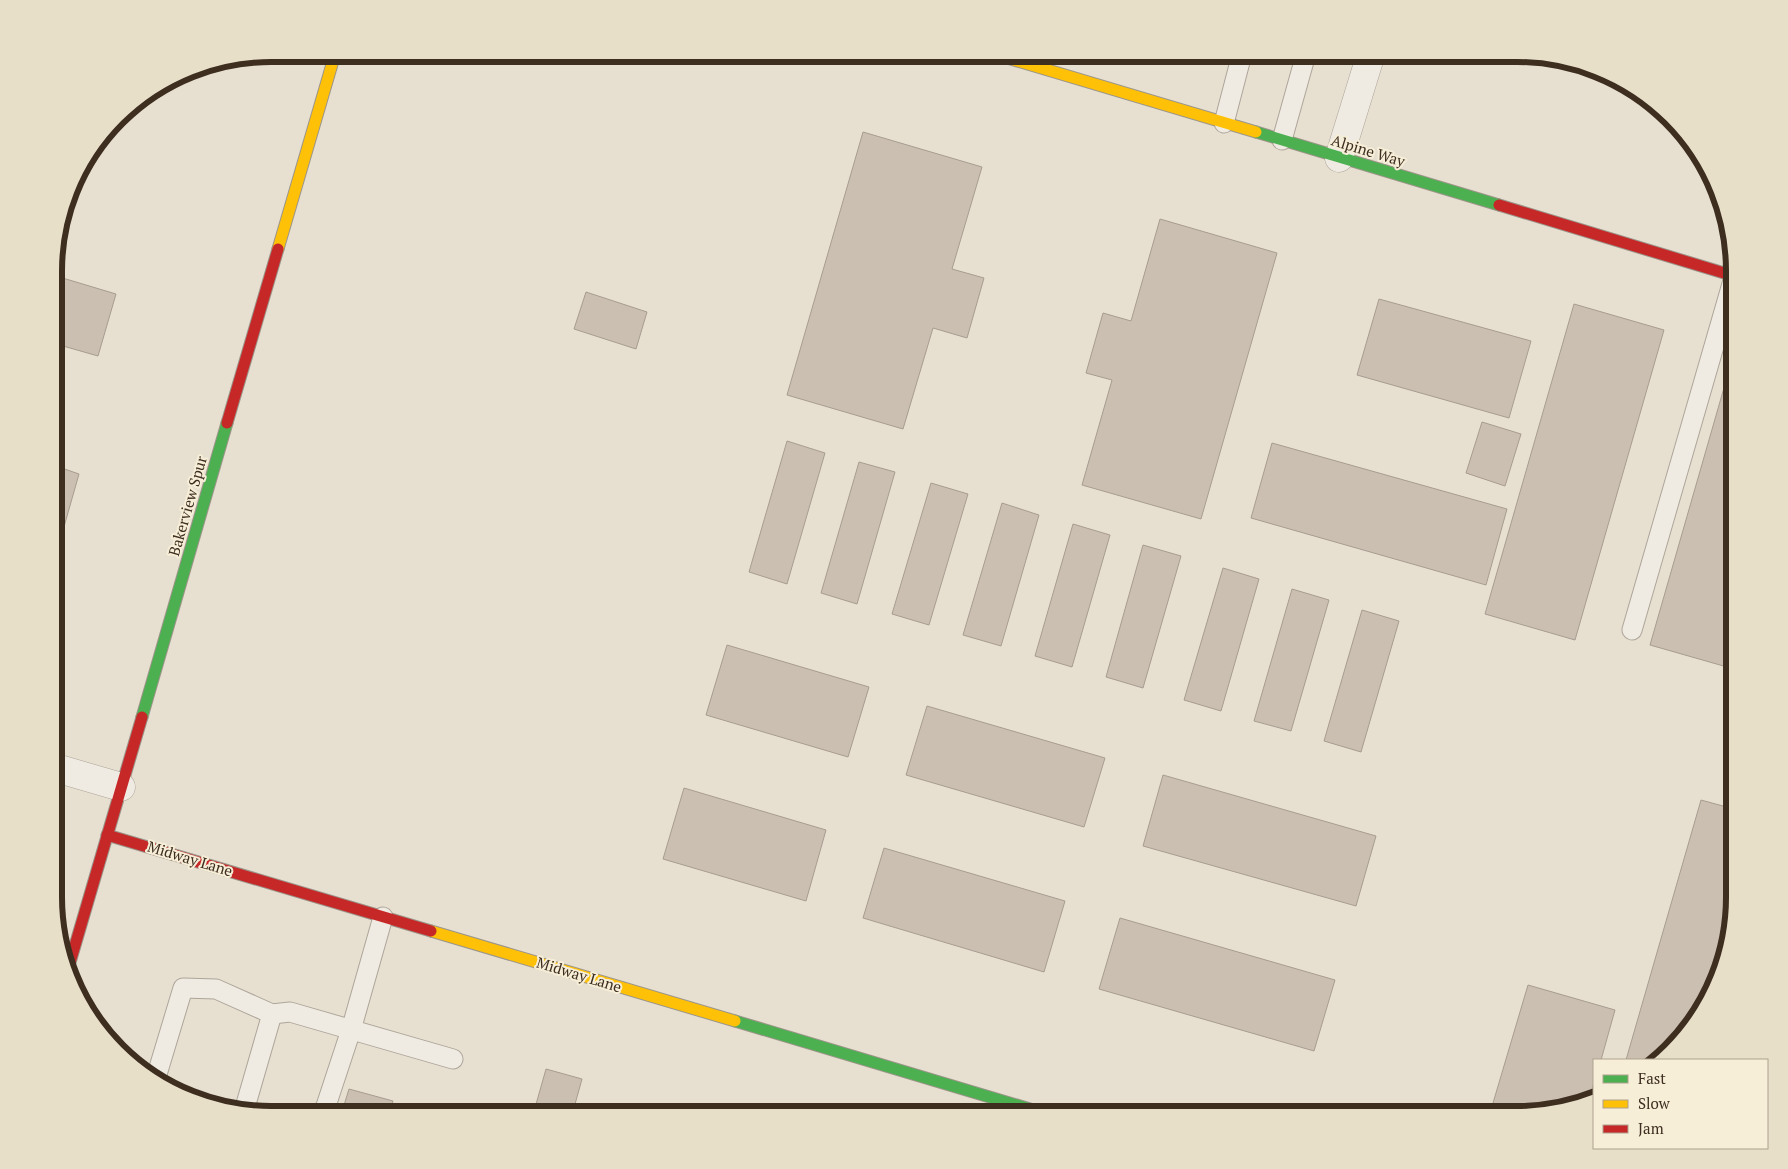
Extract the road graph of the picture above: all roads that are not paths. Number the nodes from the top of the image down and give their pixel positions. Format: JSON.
{"nodes":[{"id":1,"x":333,"y":62,"type":"edge"},
{"id":2,"x":1037,"y":62,"type":"edge"},
{"id":3,"x":1240,"y":62,"type":"edge"},
{"id":4,"x":1304,"y":62,"type":"edge"},
{"id":5,"x":1369,"y":62,"type":"edge"},
{"id":6,"x":1224,"y":123,"type":"junction"},
{"id":7,"x":1282,"y":140,"type":"junction"},
{"id":8,"x":1339,"y":158,"type":"junction"},
{"id":9,"x":1726,"y":274,"type":"edge"},
{"id":10,"x":1726,"y":304,"type":"edge"},
{"id":11,"x":1632,"y":630,"type":"dead end"},
{"id":12,"x":62,"y":770,"type":"edge"},
{"id":13,"x":121,"y":787,"type":"junction"},
{"id":14,"x":107,"y":835,"type":"junction"},
{"id":15,"x":384,"y":917,"type":"junction"},
{"id":16,"x":72,"y":957,"type":"edge"},
{"id":17,"x":272,"y":1014,"type":"junction"},
{"id":18,"x":351,"y":1030,"type":"junction"},
{"id":19,"x":453,"y":1059,"type":"dead end"},
{"id":20,"x":158,"y":1073,"type":"edge"},
{"id":21,"x":246,"y":1105,"type":"edge"},
{"id":22,"x":326,"y":1106,"type":"edge"},
{"id":23,"x":993,"y":1106,"type":"edge"}],
"edges":[{"from":1,"to":13,"type":"street","name":"Bakerview Spur"},
{"from":2,"to":6,"type":"street","name":"Alpine Way"},
{"from":3,"to":6,"type":"lane"},
{"from":4,"to":7,"type":"lane"},
{"from":5,"to":8,"type":"street"},
{"from":6,"to":7,"type":"street","name":"Alpine Way"},
{"from":7,"to":8,"type":"street","name":"Alpine Way"},
{"from":8,"to":9,"type":"street","name":"Alpine Way"},
{"from":10,"to":11,"type":"lane"},
{"from":12,"to":13,"type":"street"},
{"from":13,"to":14,"type":"street","name":"Bakerview Spur"},
{"from":14,"to":15,"type":"street","name":"Midway Lane"},
{"from":14,"to":16,"type":"street","name":"Bakerview Spur"},
{"from":15,"to":18,"type":"lane"},
{"from":15,"to":23,"type":"street","name":"Midway Lane"},
{"from":17,"to":18,"type":"lane"},
{"from":17,"to":20,"type":"lane"},
{"from":17,"to":21,"type":"lane"},
{"from":18,"to":19,"type":"lane"},
{"from":18,"to":22,"type":"lane"}]}
